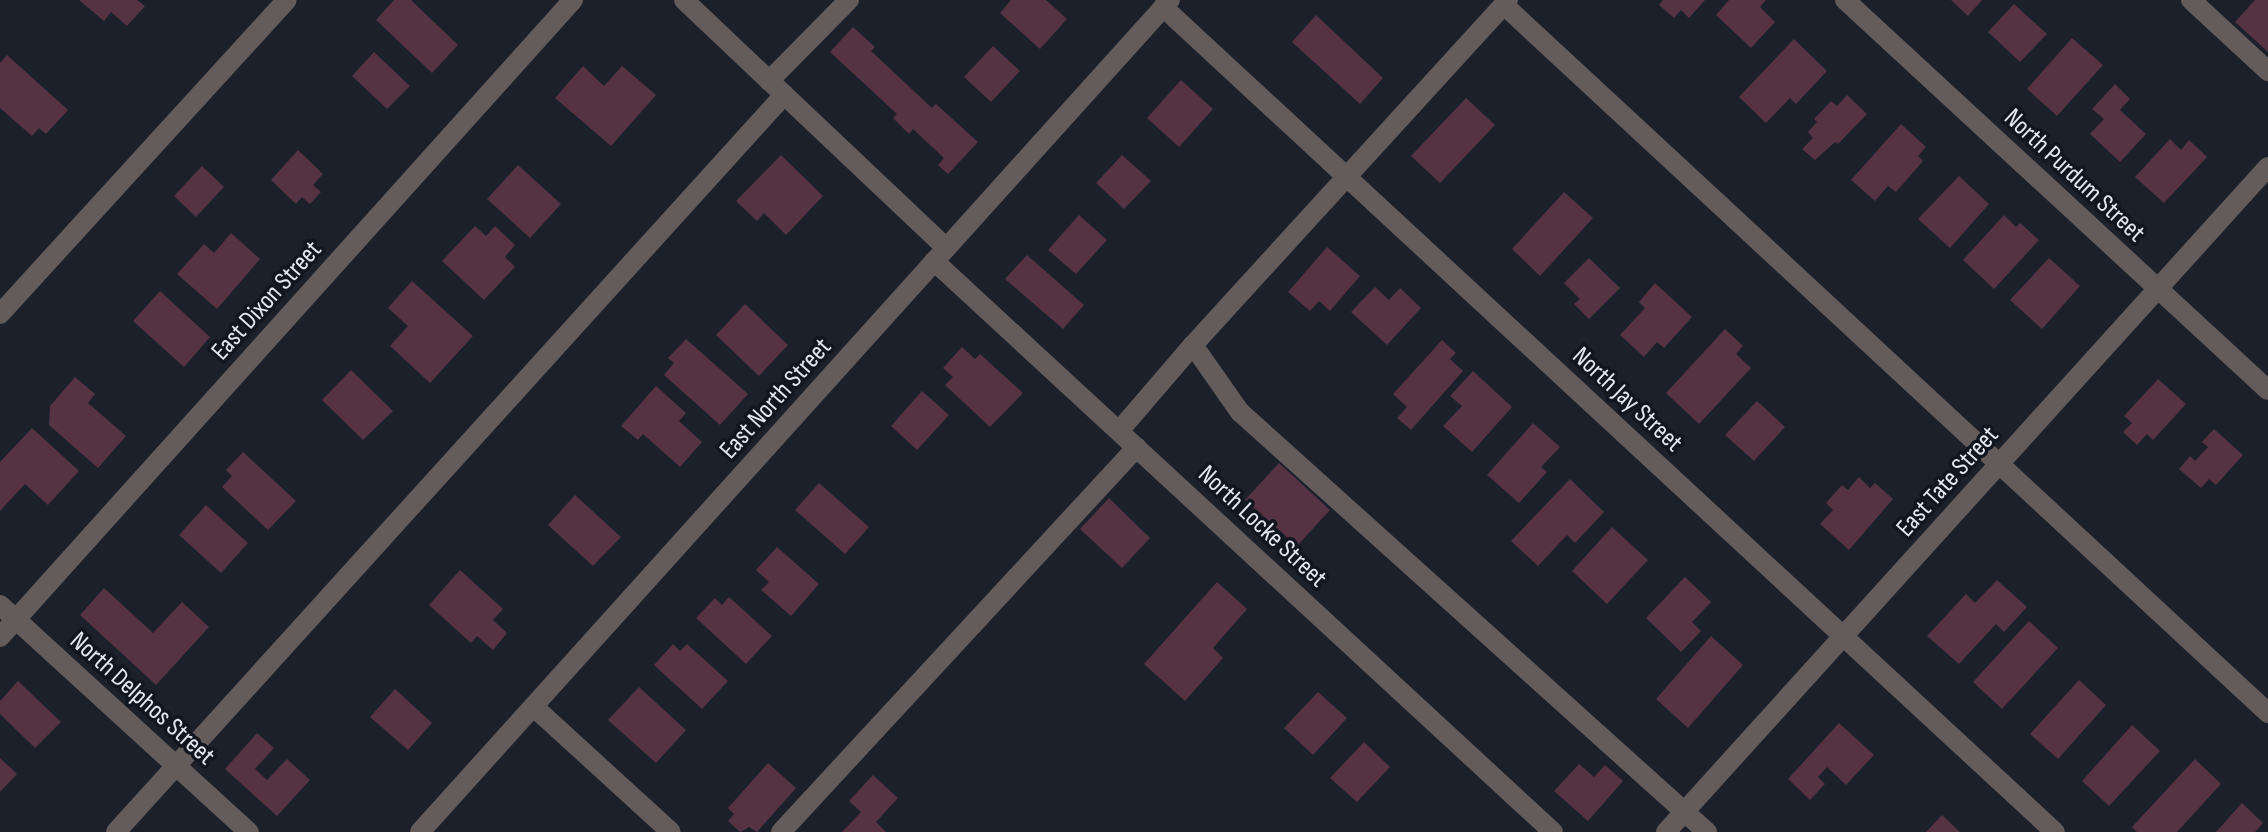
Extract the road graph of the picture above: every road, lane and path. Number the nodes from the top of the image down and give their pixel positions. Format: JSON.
{"nodes":[{"id":1,"x":287,"y":0,"type":"edge"},
{"id":2,"x":573,"y":0,"type":"edge"},
{"id":3,"x":684,"y":0,"type":"edge"},
{"id":4,"x":849,"y":0,"type":"edge"},
{"id":5,"x":1845,"y":0,"type":"edge"},
{"id":6,"x":2191,"y":0,"type":"edge"},
{"id":7,"x":1506,"y":2,"type":"edge"},
{"id":8,"x":1166,"y":4,"type":"edge"},
{"id":9,"x":2268,"y":71,"type":"edge"},
{"id":10,"x":776,"y":88,"type":"junction"},
{"id":11,"x":2268,"y":167,"type":"edge"},
{"id":12,"x":1347,"y":178,"type":"junction"},
{"id":13,"x":940,"y":255,"type":"junction"},
{"id":14,"x":2158,"y":289,"type":"junction"},
{"id":15,"x":0,"y":314,"type":"edge"},
{"id":16,"x":1193,"y":345,"type":"junction"},
{"id":17,"x":2268,"y":390,"type":"edge"},
{"id":18,"x":1119,"y":431,"type":"junction"},
{"id":19,"x":1137,"y":447,"type":"junction"},
{"id":20,"x":1999,"y":463,"type":"junction"},
{"id":21,"x":0,"y":605,"type":"edge"},
{"id":22,"x":16,"y":620,"type":"junction"},
{"id":23,"x":1843,"y":636,"type":"junction"},
{"id":24,"x":0,"y":637,"type":"edge"},
{"id":25,"x":534,"y":707,"type":"junction"},
{"id":26,"x":2268,"y":713,"type":"edge"},
{"id":27,"x":176,"y":765,"type":"junction"},
{"id":28,"x":1685,"y":811,"type":"junction"},
{"id":29,"x":116,"y":832,"type":"edge"},
{"id":30,"x":249,"y":832,"type":"edge"},
{"id":31,"x":420,"y":832,"type":"edge"},
{"id":32,"x":671,"y":832,"type":"edge"},
{"id":33,"x":781,"y":832,"type":"edge"},
{"id":34,"x":1553,"y":832,"type":"edge"},
{"id":35,"x":1666,"y":832,"type":"edge"},
{"id":36,"x":1707,"y":832,"type":"edge"},
{"id":37,"x":2055,"y":832,"type":"edge"}],
"edges":[{"from":1,"to":15,"type":"street"},
{"from":2,"to":22,"type":"street","name":"East Dixon Street"},
{"from":3,"to":10,"type":"street","name":"North Locke Street"},
{"from":4,"to":10,"type":"street"},
{"from":5,"to":14,"type":"street","name":"North Purdum Street"},
{"from":6,"to":9,"type":"street"},
{"from":7,"to":12,"type":"street"},
{"from":7,"to":20,"type":"street"},
{"from":8,"to":12,"type":"street","name":"North Jay Street"},
{"from":8,"to":13,"type":"street","name":"East North Street"},
{"from":10,"to":13,"type":"street","name":"North Locke Street"},
{"from":10,"to":27,"type":"street"},
{"from":11,"to":14,"type":"street","name":"East Tate Street"},
{"from":12,"to":16,"type":"street"},
{"from":12,"to":23,"type":"street","name":"North Jay Street"},
{"from":13,"to":18,"type":"street","name":"North Locke Street"},
{"from":13,"to":25,"type":"street","name":"East North Street"},
{"from":14,"to":17,"type":"street","name":"North Purdum Street"},
{"from":14,"to":20,"type":"street","name":"East Tate Street"},
{"from":16,"to":18,"type":"street"},
{"from":16,"to":28,"type":"street"},
{"from":18,"to":19,"type":"street","name":"North Locke Street"},
{"from":19,"to":33,"type":"street"},
{"from":19,"to":34,"type":"street","name":"North Locke Street"},
{"from":20,"to":23,"type":"street","name":"East Tate Street"},
{"from":20,"to":26,"type":"street"},
{"from":21,"to":22,"type":"street","name":"North Delphos Street"},
{"from":22,"to":24,"type":"street","name":"East Dixon Street"},
{"from":22,"to":27,"type":"street","name":"North Delphos Street"},
{"from":23,"to":28,"type":"street","name":"East Tate Street"},
{"from":23,"to":37,"type":"street","name":"North Jay Street"},
{"from":25,"to":31,"type":"street","name":"East North Street"},
{"from":25,"to":32,"type":"street"},
{"from":27,"to":29,"type":"street"},
{"from":27,"to":30,"type":"street","name":"North Delphos Street"},
{"from":28,"to":35,"type":"street","name":"East Tate Street"},
{"from":28,"to":36,"type":"street"}]}
